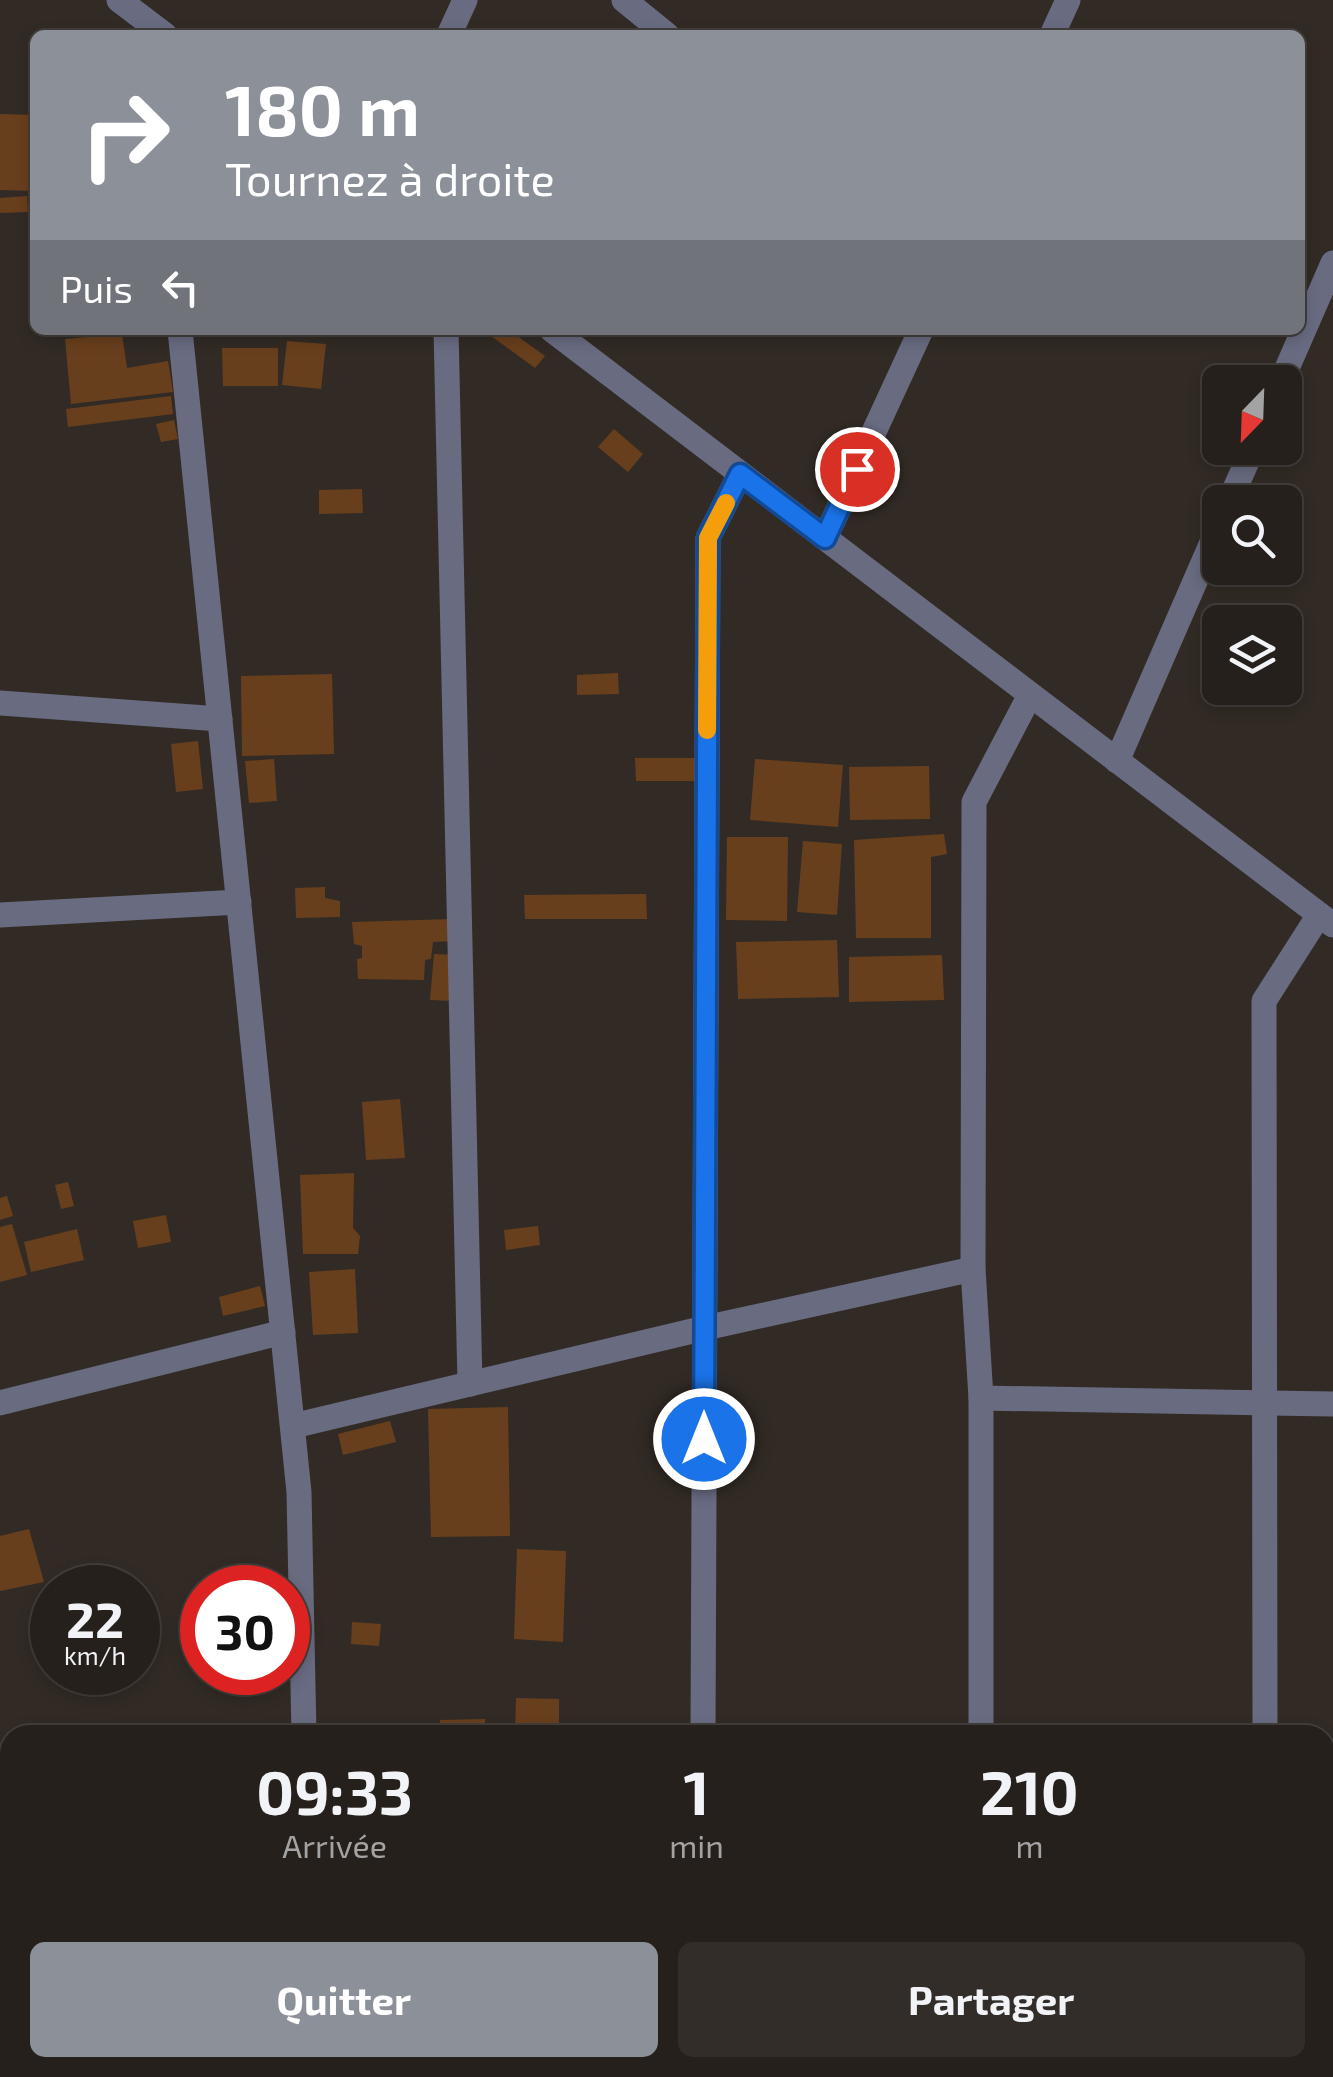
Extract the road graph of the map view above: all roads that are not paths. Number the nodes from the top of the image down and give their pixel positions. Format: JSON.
{"nodes":[{"id":1,"x":120,"y":0,"type":"edge"},
{"id":2,"x":465,"y":0,"type":"edge"},
{"id":3,"x":624,"y":0,"type":"edge"},
{"id":4,"x":1068,"y":0,"type":"edge"},
{"id":5,"x":159,"y":30,"type":"edge"},
{"id":6,"x":451,"y":30,"type":"edge"},
{"id":7,"x":661,"y":30,"type":"edge"},
{"id":8,"x":1054,"y":30,"type":"edge"},
{"id":9,"x":1333,"y":263,"type":"edge"},
{"id":10,"x":1305,"y":327,"type":"edge"},
{"id":11,"x":181,"y":335,"type":"edge"},
{"id":12,"x":446,"y":335,"type":"edge"},
{"id":13,"x":559,"y":335,"type":"edge"},
{"id":14,"x":919,"y":335,"type":"edge"},
{"id":15,"x":1302,"y":335,"type":"edge"},
{"id":16,"x":1288,"y":365,"type":"edge"},
{"id":17,"x":740,"y":474,"type":"junction"},
{"id":18,"x":825,"y":538,"type":"junction"},
{"id":19,"x":1202,"y":565,"type":"edge"},
{"id":20,"x":1030,"y":695,"type":"junction"},
{"id":21,"x":0,"y":703,"type":"edge"},
{"id":22,"x":220,"y":719,"type":"junction"},
{"id":23,"x":1117,"y":761,"type":"junction"},
{"id":24,"x":239,"y":902,"type":"junction"},
{"id":25,"x":0,"y":915,"type":"edge"},
{"id":26,"x":1326,"y":920,"type":"edge"},
{"id":27,"x":972,"y":1268,"type":"junction"},
{"id":28,"x":705,"y":1328,"type":"junction"},
{"id":29,"x":283,"y":1332,"type":"junction"},
{"id":30,"x":470,"y":1384,"type":"junction"},
{"id":31,"x":980,"y":1398,"type":"junction"},
{"id":32,"x":0,"y":1403,"type":"edge"},
{"id":33,"x":1264,"y":1403,"type":"junction"},
{"id":34,"x":1333,"y":1404,"type":"edge"},
{"id":35,"x":292,"y":1426,"type":"junction"},
{"id":36,"x":304,"y":1725,"type":"edge"},
{"id":37,"x":703,"y":1725,"type":"edge"},
{"id":38,"x":981,"y":1725,"type":"edge"},
{"id":39,"x":1265,"y":1725,"type":"edge"}],
"edges":[{"from":1,"to":5,"type":"street"},
{"from":2,"to":6,"type":"street"},
{"from":3,"to":7,"type":"street"},
{"from":4,"to":8,"type":"street"},
{"from":9,"to":10,"type":"street"},
{"from":11,"to":22,"type":"street"},
{"from":12,"to":30,"type":"street"},
{"from":13,"to":17,"type":"street"},
{"from":14,"to":18,"type":"street"},
{"from":15,"to":16,"type":"street"},
{"from":17,"to":18,"type":"street"},
{"from":17,"to":28,"type":"street"},
{"from":18,"to":20,"type":"street"},
{"from":19,"to":23,"type":"street"},
{"from":20,"to":23,"type":"street"},
{"from":20,"to":27,"type":"street"},
{"from":21,"to":22,"type":"street"},
{"from":22,"to":24,"type":"street"},
{"from":23,"to":26,"type":"street"},
{"from":24,"to":25,"type":"street"},
{"from":24,"to":29,"type":"street"},
{"from":26,"to":33,"type":"street"},
{"from":27,"to":28,"type":"street"},
{"from":27,"to":31,"type":"street"},
{"from":28,"to":30,"type":"street"},
{"from":28,"to":37,"type":"street"},
{"from":29,"to":32,"type":"street"},
{"from":29,"to":35,"type":"street"},
{"from":30,"to":35,"type":"street"},
{"from":31,"to":33,"type":"street"},
{"from":31,"to":38,"type":"street"},
{"from":33,"to":34,"type":"street"},
{"from":33,"to":39,"type":"street"},
{"from":35,"to":36,"type":"street"}]}
